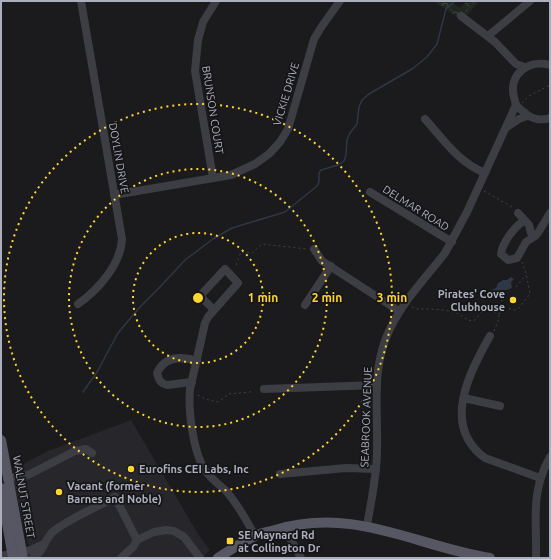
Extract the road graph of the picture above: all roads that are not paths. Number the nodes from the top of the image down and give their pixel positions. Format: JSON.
{"nodes":[{"id":1,"x":81,"y":1,"type":"edge"},
{"id":2,"x":216,"y":1,"type":"edge"},
{"id":3,"x":340,"y":1,"type":"edge"},
{"id":4,"x":530,"y":1,"type":"edge"},
{"id":5,"x":461,"y":16,"type":"road end"},
{"id":6,"x":488,"y":36,"type":"junction"},
{"id":7,"x":550,"y":65,"type":"edge"},
{"id":8,"x":522,"y":70,"type":"junction"},
{"id":9,"x":518,"y":105,"type":"junction"},
{"id":10,"x":527,"y":116,"type":"junction"},
{"id":11,"x":550,"y":118,"type":"edge"},
{"id":12,"x":425,"y":119,"type":"dead end"},
{"id":13,"x":507,"y":128,"type":"junction"},
{"id":14,"x":485,"y":173,"type":"junction"},
{"id":15,"x":213,"y":178,"type":"junction"},
{"id":16,"x":370,"y":192,"type":"dead end"},
{"id":17,"x":114,"y":195,"type":"junction"},
{"id":18,"x":519,"y":212,"type":"road end"},
{"id":19,"x":550,"y":213,"type":"edge"},
{"id":20,"x":524,"y":221,"type":"junction"},
{"id":21,"x":536,"y":234,"type":"junction"},
{"id":22,"x":452,"y":242,"type":"junction"},
{"id":23,"x":314,"y":249,"type":"road end"},
{"id":24,"x":331,"y":266,"type":"junction"},
{"id":25,"x":78,"y":304,"type":"dead end"},
{"id":26,"x":306,"y":305,"type":"dead end"},
{"id":27,"x":214,"y":310,"type":"junction"},
{"id":28,"x":399,"y":311,"type":"junction"},
{"id":29,"x":490,"y":336,"type":"road end"},
{"id":30,"x":197,"y":361,"type":"junction"},
{"id":31,"x":192,"y":382,"type":"junction"},
{"id":32,"x":377,"y":385,"type":"junction"},
{"id":33,"x":264,"y":389,"type":"dead end"},
{"id":34,"x":464,"y":398,"type":"junction"},
{"id":35,"x":500,"y":406,"type":"dead end"},
{"id":36,"x":1,"y":440,"type":"edge"},
{"id":37,"x":92,"y":453,"type":"dead end"},
{"id":38,"x":550,"y":458,"type":"edge"},
{"id":39,"x":376,"y":469,"type":"junction"},
{"id":40,"x":280,"y":474,"type":"dead end"},
{"id":41,"x":8,"y":478,"type":"junction"},
{"id":42,"x":540,"y":478,"type":"junction"},
{"id":43,"x":1,"y":488,"type":"edge"},
{"id":44,"x":367,"y":526,"type":"junction"},
{"id":45,"x":284,"y":527,"type":"junction"},
{"id":46,"x":255,"y":536,"type":"junction"},
{"id":47,"x":137,"y":540,"type":"junction"},
{"id":48,"x":44,"y":544,"type":"junction"},
{"id":49,"x":17,"y":555,"type":"edge"},
{"id":50,"x":1,"y":556,"type":"edge"},
{"id":51,"x":32,"y":558,"type":"edge"},
{"id":52,"x":121,"y":558,"type":"edge"},
{"id":53,"x":200,"y":558,"type":"edge"},
{"id":54,"x":218,"y":558,"type":"edge"},
{"id":55,"x":302,"y":558,"type":"edge"},
{"id":56,"x":490,"y":558,"type":"edge"},
{"id":57,"x":536,"y":558,"type":"edge"}],
"edges":[{"from":1,"to":17,"type":"street","name":"DOYLIN DRIVE"},
{"from":2,"to":15,"type":"street","name":"BRUNSON COURT"},
{"from":3,"to":15,"type":"street","name":"VICKIE DRIVE"},
{"from":4,"to":6,"type":"street"},
{"from":5,"to":6,"type":"street"},
{"from":6,"to":8,"type":"street"},
{"from":7,"to":8,"type":"street"},
{"from":8,"to":9,"type":"street"},
{"from":9,"to":10,"type":"street"},
{"from":9,"to":13,"type":"street","name":"SEABROOK AVENUE"},
{"from":10,"to":11,"type":"street"},
{"from":10,"to":13,"type":"street"},
{"from":12,"to":14,"type":"street"},
{"from":13,"to":14,"type":"street","name":"SEABROOK AVENUE"},
{"from":14,"to":22,"type":"street","name":"SEABROOK AVENUE"},
{"from":15,"to":17,"type":"street","name":"VICKIE DRIVE"},
{"from":16,"to":22,"type":"street","name":"DELMAR ROAD"},
{"from":17,"to":25,"type":"street","name":"DOYLIN DRIVE"},
{"from":18,"to":20,"type":"street"},
{"from":19,"to":21,"type":"street"},
{"from":20,"to":21,"type":"street"},
{"from":20,"to":21,"type":"street"},
{"from":22,"to":28,"type":"street","name":"SEABROOK AVENUE"},
{"from":23,"to":24,"type":"street"},
{"from":24,"to":26,"type":"street"},
{"from":24,"to":28,"type":"street"},
{"from":27,"to":27,"type":"street"},
{"from":27,"to":30,"type":"street"},
{"from":28,"to":32,"type":"street","name":"SEABROOK AVENUE"},
{"from":29,"to":34,"type":"street"},
{"from":30,"to":31,"type":"street"},
{"from":30,"to":31,"type":"street"},
{"from":31,"to":46,"type":"street"},
{"from":32,"to":33,"type":"street"},
{"from":32,"to":39,"type":"street","name":"SEABROOK AVENUE"},
{"from":34,"to":35,"type":"street"},
{"from":34,"to":42,"type":"street"},
{"from":36,"to":41,"type":"main road","name":"WALNUT STREET"},
{"from":37,"to":41,"type":"street"},
{"from":38,"to":42,"type":"street"},
{"from":39,"to":40,"type":"street"},
{"from":39,"to":44,"type":"street","name":"SEABROOK AVENUE"},
{"from":41,"to":49,"type":"main road","name":"WALNUT STREET"},
{"from":42,"to":57,"type":"street"},
{"from":43,"to":49,"type":"main road","name":"WALNUT STREET"},
{"from":44,"to":45,"type":"main road"},
{"from":44,"to":56,"type":"main road"},
{"from":45,"to":46,"type":"main road"},
{"from":45,"to":55,"type":"street"},
{"from":46,"to":54,"type":"main road"},
{"from":47,"to":48,"type":"street"},
{"from":47,"to":52,"type":"street"},
{"from":47,"to":53,"type":"street"},
{"from":48,"to":49,"type":"street"},
{"from":48,"to":51,"type":"street"},
{"from":49,"to":50,"type":"street"}]}
